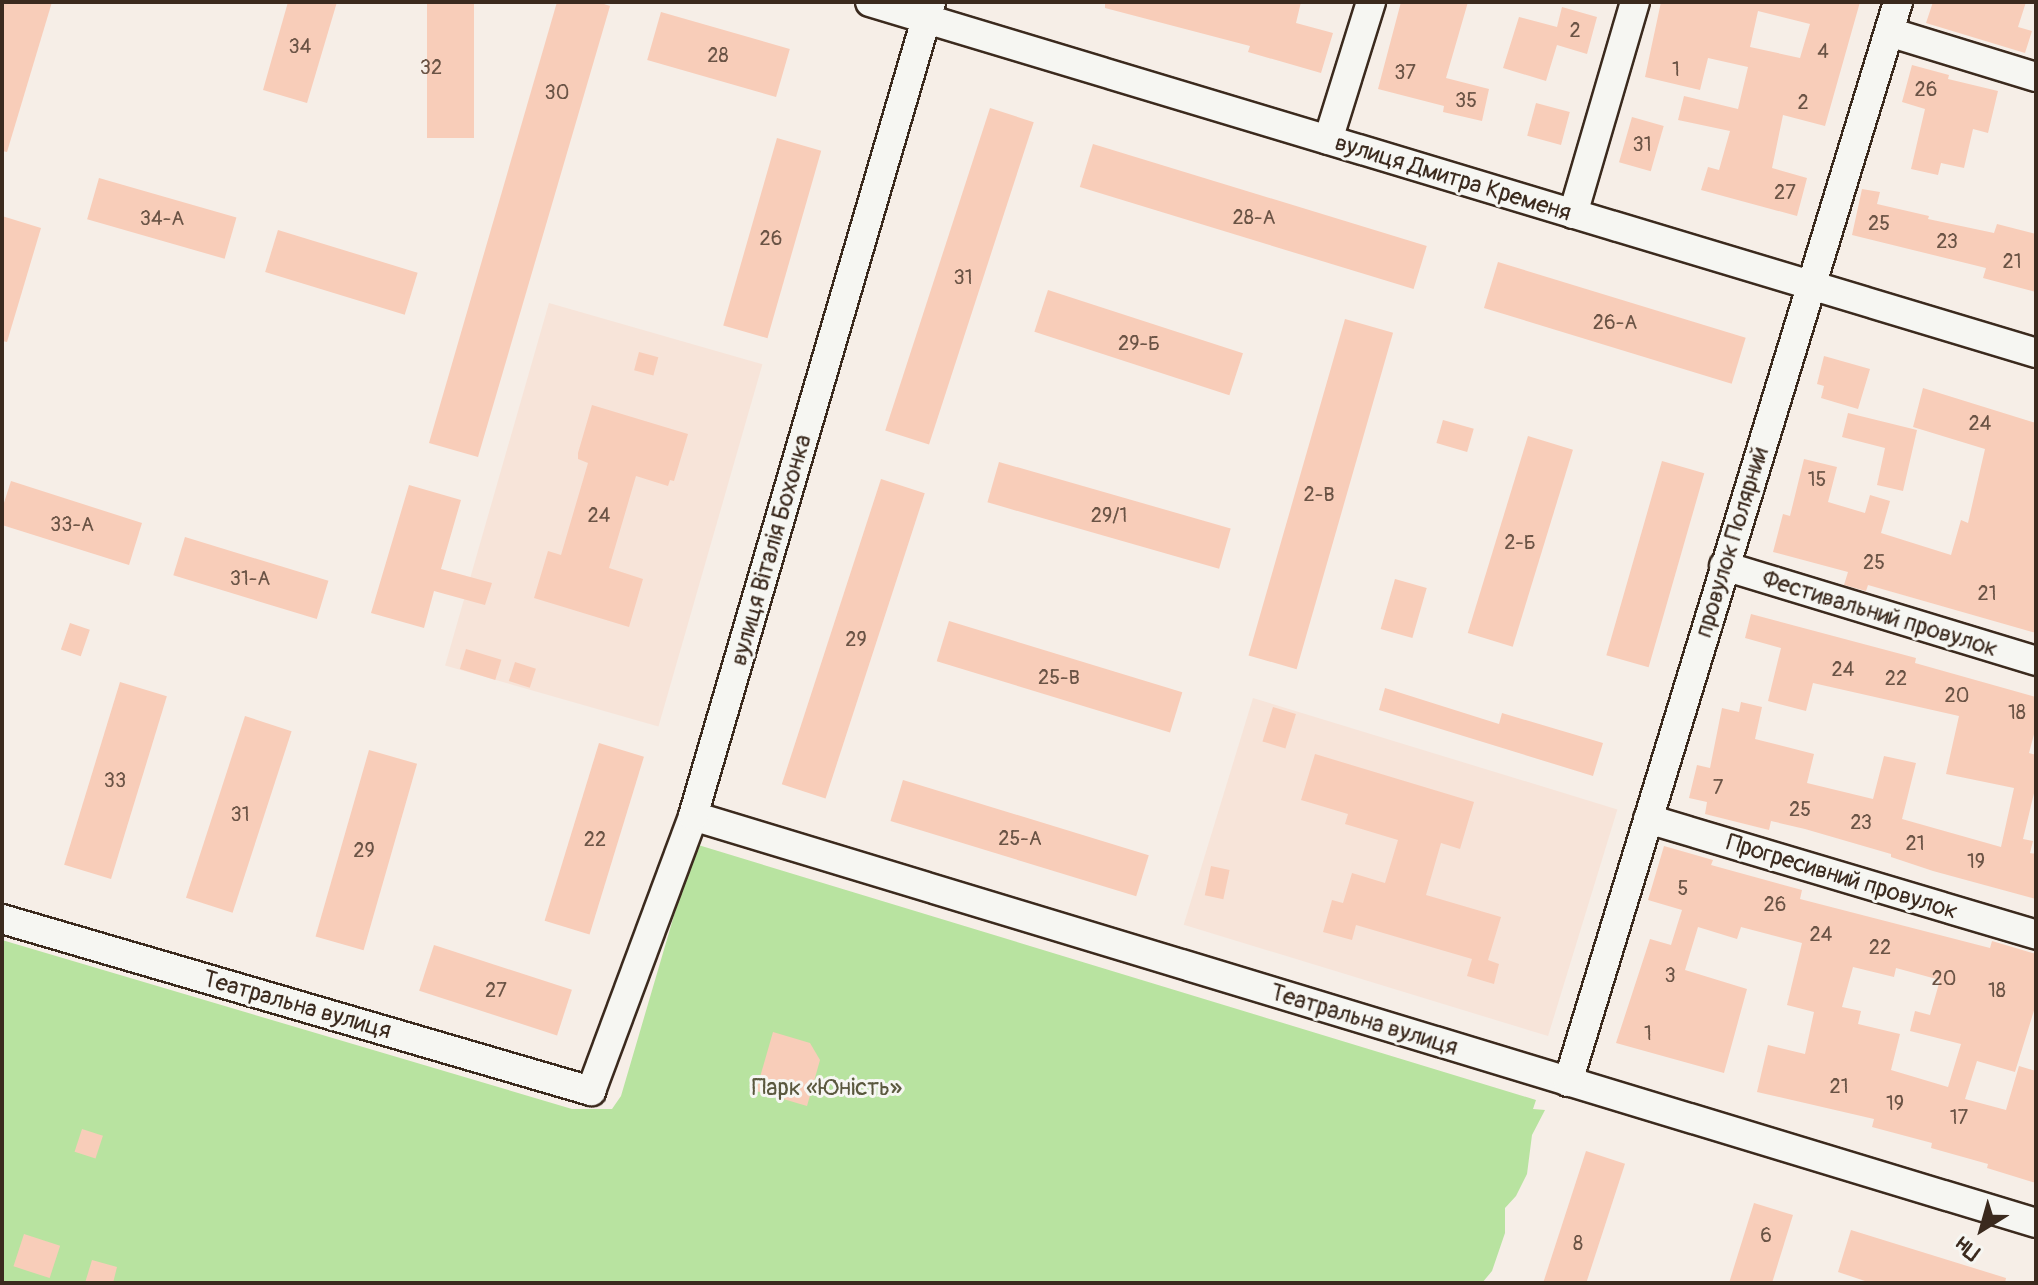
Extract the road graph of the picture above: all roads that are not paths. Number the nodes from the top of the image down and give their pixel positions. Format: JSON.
{"nodes":[{"id":1,"x":870,"y":2,"type":"edge"},
{"id":2,"x":1371,"y":2,"type":"edge"},
{"id":3,"x":1635,"y":2,"type":"edge"},
{"id":4,"x":1898,"y":2,"type":"edge"},
{"id":5,"x":928,"y":10,"type":"edge"},
{"id":6,"x":1889,"y":32,"type":"junction"},
{"id":7,"x":2036,"y":77,"type":"edge"},
{"id":8,"x":1328,"y":140,"type":"junction"},
{"id":9,"x":1573,"y":214,"type":"junction"},
{"id":10,"x":1809,"y":286,"type":"junction"},
{"id":11,"x":2036,"y":353,"type":"edge"},
{"id":12,"x":1724,"y":566,"type":"junction"},
{"id":13,"x":2036,"y":661,"type":"edge"},
{"id":14,"x":693,"y":816,"type":"junction"},
{"id":15,"x":1648,"y":819,"type":"junction"},
{"id":16,"x":2,"y":919,"type":"edge"},
{"id":17,"x":2036,"y":935,"type":"edge"},
{"id":18,"x":1568,"y":1082,"type":"junction"},
{"id":19,"x":591,"y":1091,"type":"joint"},
{"id":20,"x":2036,"y":1223,"type":"edge"}],
"edges":[{"from":1,"to":5,"type":"street","name":"вулиця Дмитра Кременя"},
{"from":2,"to":8,"type":"street"},
{"from":3,"to":9,"type":"street"},
{"from":4,"to":6,"type":"street","name":"провулок Полярний"},
{"from":5,"to":8,"type":"street","name":"вулиця Дмитра Кременя"},
{"from":5,"to":14,"type":"street","name":"вулиця Віталія Бохонка"},
{"from":6,"to":7,"type":"street"},
{"from":6,"to":10,"type":"street","name":"провулок Полярний"},
{"from":8,"to":9,"type":"street","name":"вулиця Дмитра Кременя"},
{"from":9,"to":10,"type":"street","name":"вулиця Дмитра Кременя"},
{"from":10,"to":11,"type":"street","name":"вулиця Дмитра Кременя"},
{"from":10,"to":12,"type":"street","name":"провулок Полярний"},
{"from":12,"to":13,"type":"street","name":"Фестивальний провулок"},
{"from":12,"to":15,"type":"street","name":"провулок Полярний"},
{"from":14,"to":18,"type":"street","name":"Театральна вулиця"},
{"from":14,"to":19,"type":"street","name":"вулиця Віталія Бохонка"},
{"from":15,"to":17,"type":"street","name":"Прогресивний провулок"},
{"from":15,"to":18,"type":"street","name":"провулок Полярний"},
{"from":16,"to":19,"type":"street","name":"Театральна вулиця"},
{"from":18,"to":20,"type":"street","name":"Театральна вулиця"}]}
